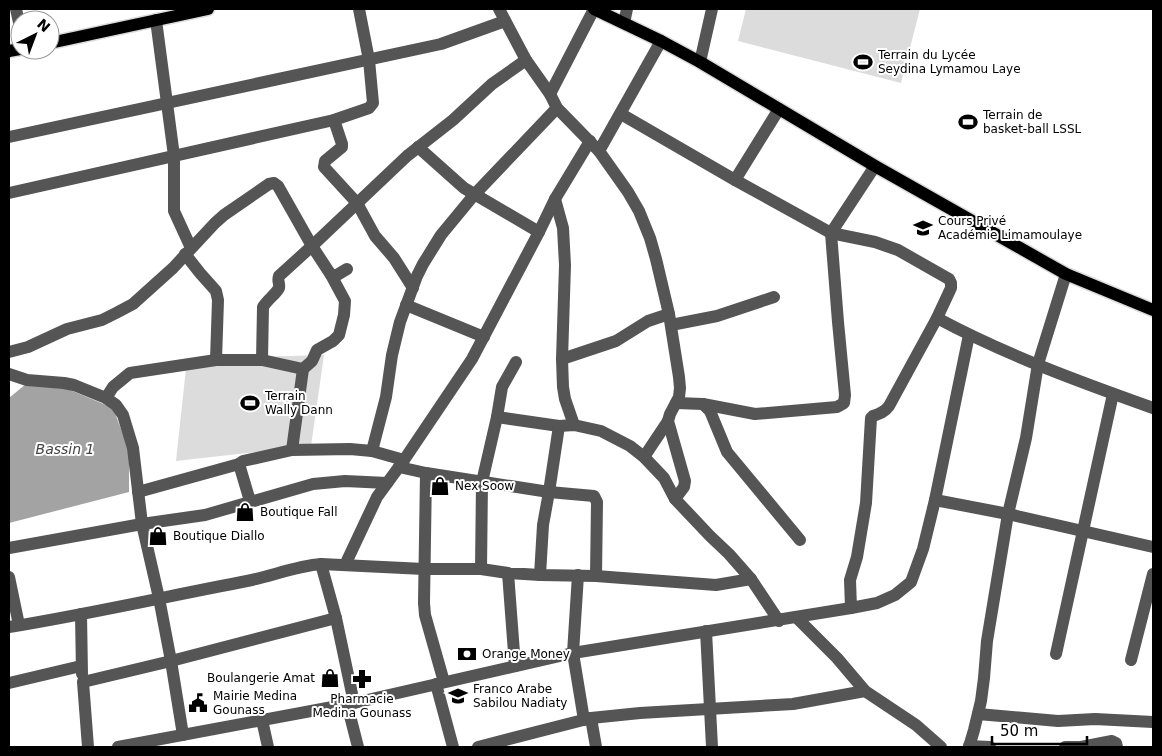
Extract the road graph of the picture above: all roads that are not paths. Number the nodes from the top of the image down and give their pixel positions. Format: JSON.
{"nodes":[{"id":1,"x":208,"y":9,"type":"edge"},
{"id":2,"x":359,"y":9,"type":"edge"},
{"id":3,"x":499,"y":9,"type":"edge"},
{"id":4,"x":594,"y":9,"type":"edge"},
{"id":5,"x":627,"y":9,"type":"edge"},
{"id":6,"x":712,"y":9,"type":"edge"},
{"id":7,"x":156,"y":20,"type":"junction"},
{"id":8,"x":505,"y":21,"type":"junction"},
{"id":9,"x":624,"y":23,"type":"junction"},
{"id":10,"x":60,"y":41,"type":"edge"},
{"id":11,"x":662,"y":41,"type":"junction"},
{"id":12,"x":369,"y":60,"type":"junction"},
{"id":13,"x":526,"y":60,"type":"junction"},
{"id":14,"x":700,"y":62,"type":"junction"},
{"id":15,"x":550,"y":94,"type":"junction"},
{"id":16,"x":168,"y":103,"type":"junction"},
{"id":17,"x":557,"y":108,"type":"junction"},
{"id":18,"x":779,"y":109,"type":"junction"},
{"id":19,"x":621,"y":114,"type":"junction"},
{"id":20,"x":334,"y":120,"type":"junction"},
{"id":21,"x":9,"y":136,"type":"edge"},
{"id":22,"x":590,"y":140,"type":"junction"},
{"id":23,"x":418,"y":147,"type":"junction"},
{"id":24,"x":599,"y":151,"type":"junction"},
{"id":25,"x":174,"y":156,"type":"junction"},
{"id":26,"x":875,"y":166,"type":"junction"},
{"id":27,"x":735,"y":180,"type":"junction"},
{"id":28,"x":9,"y":193,"type":"edge"},
{"id":29,"x":474,"y":195,"type":"junction"},
{"id":30,"x":555,"y":199,"type":"junction"},
{"id":31,"x":357,"y":203,"type":"junction"},
{"id":32,"x":539,"y":232,"type":"junction"},
{"id":33,"x":831,"y":233,"type":"junction"},
{"id":34,"x":312,"y":246,"type":"junction"},
{"id":35,"x":188,"y":251,"type":"junction"},
{"id":36,"x":347,"y":269,"type":"dead end"},
{"id":37,"x":1066,"y":274,"type":"junction"},
{"id":38,"x":331,"y":275,"type":"junction"},
{"id":39,"x":412,"y":288,"type":"junction"},
{"id":40,"x":774,"y":297,"type":"dead end"},
{"id":41,"x":406,"y":305,"type":"junction"},
{"id":42,"x":1153,"y":310,"type":"edge"},
{"id":43,"x":937,"y":318,"type":"junction"},
{"id":44,"x":670,"y":320,"type":"junction"},
{"id":45,"x":970,"y":335,"type":"junction"},
{"id":46,"x":484,"y":337,"type":"junction"},
{"id":47,"x":9,"y":352,"type":"edge"},
{"id":48,"x":562,"y":359,"type":"junction"},
{"id":49,"x":216,"y":360,"type":"junction"},
{"id":50,"x":262,"y":360,"type":"junction"},
{"id":51,"x":516,"y":362,"type":"dead end"},
{"id":52,"x":1038,"y":364,"type":"junction"},
{"id":53,"x":303,"y":369,"type":"junction"},
{"id":54,"x":9,"y":374,"type":"edge"},
{"id":55,"x":1113,"y":394,"type":"junction"},
{"id":56,"x":106,"y":398,"type":"junction"},
{"id":57,"x":676,"y":404,"type":"junction"},
{"id":58,"x":703,"y":404,"type":"junction"},
{"id":59,"x":1153,"y":408,"type":"edge"},
{"id":60,"x":497,"y":417,"type":"junction"},
{"id":61,"x":668,"y":421,"type":"junction"},
{"id":62,"x":574,"y":425,"type":"junction"},
{"id":63,"x":558,"y":426,"type":"junction"},
{"id":64,"x":292,"y":450,"type":"junction"},
{"id":65,"x":372,"y":451,"type":"junction"},
{"id":66,"x":644,"y":457,"type":"junction"},
{"id":67,"x":402,"y":463,"type":"junction"},
{"id":68,"x":239,"y":464,"type":"junction"},
{"id":69,"x":426,"y":473,"type":"junction"},
{"id":70,"x":482,"y":482,"type":"junction"},
{"id":71,"x":387,"y":483,"type":"junction"},
{"id":72,"x":138,"y":492,"type":"junction"},
{"id":73,"x":549,"y":492,"type":"junction"},
{"id":74,"x":675,"y":499,"type":"junction"},
{"id":75,"x":935,"y":500,"type":"junction"},
{"id":76,"x":250,"y":501,"type":"junction"},
{"id":77,"x":1008,"y":514,"type":"junction"},
{"id":78,"x":142,"y":524,"type":"junction"},
{"id":79,"x":1083,"y":532,"type":"junction"},
{"id":80,"x":800,"y":540,"type":"dead end"},
{"id":81,"x":1153,"y":547,"type":"edge"},
{"id":82,"x":9,"y":548,"type":"edge"},
{"id":83,"x":321,"y":564,"type":"junction"},
{"id":84,"x":345,"y":565,"type":"junction"},
{"id":85,"x":424,"y":569,"type":"junction"},
{"id":86,"x":481,"y":569,"type":"junction"},
{"id":87,"x":508,"y":573,"type":"junction"},
{"id":88,"x":1153,"y":574,"type":"edge"},
{"id":89,"x":540,"y":575,"type":"junction"},
{"id":90,"x":578,"y":575,"type":"junction"},
{"id":91,"x":596,"y":576,"type":"junction"},
{"id":92,"x":9,"y":578,"type":"edge"},
{"id":93,"x":751,"y":579,"type":"junction"},
{"id":94,"x":159,"y":598,"type":"junction"},
{"id":95,"x":851,"y":608,"type":"junction"},
{"id":96,"x":81,"y":614,"type":"junction"},
{"id":97,"x":796,"y":617,"type":"junction"},
{"id":98,"x":336,"y":618,"type":"junction"},
{"id":99,"x":779,"y":621,"type":"junction"},
{"id":100,"x":14,"y":626,"type":"edge"},
{"id":101,"x":706,"y":632,"type":"junction"},
{"id":102,"x":573,"y":653,"type":"junction"},
{"id":103,"x":1056,"y":654,"type":"dead end"},
{"id":104,"x":1131,"y":660,"type":"dead end"},
{"id":105,"x":171,"y":661,"type":"junction"},
{"id":106,"x":81,"y":666,"type":"junction"},
{"id":107,"x":515,"y":666,"type":"junction"},
{"id":108,"x":82,"y":682,"type":"junction"},
{"id":109,"x":440,"y":683,"type":"junction"},
{"id":110,"x":9,"y":684,"type":"edge"},
{"id":111,"x":865,"y":691,"type":"junction"},
{"id":112,"x":350,"y":703,"type":"junction"},
{"id":113,"x":710,"y":710,"type":"junction"},
{"id":114,"x":978,"y":714,"type":"junction"},
{"id":115,"x":587,"y":719,"type":"junction"},
{"id":116,"x":262,"y":720,"type":"junction"},
{"id":117,"x":1153,"y":722,"type":"edge"},
{"id":118,"x":183,"y":736,"type":"junction"},
{"id":119,"x":170,"y":742,"type":"edge"},
{"id":120,"x":525,"y":742,"type":"edge"},
{"id":121,"x":88,"y":747,"type":"edge"},
{"id":122,"x":118,"y":747,"type":"edge"},
{"id":123,"x":268,"y":747,"type":"edge"},
{"id":124,"x":358,"y":747,"type":"edge"},
{"id":125,"x":454,"y":747,"type":"edge"},
{"id":126,"x":478,"y":747,"type":"edge"},
{"id":127,"x":596,"y":747,"type":"edge"},
{"id":128,"x":712,"y":747,"type":"edge"},
{"id":129,"x":941,"y":747,"type":"edge"},
{"id":130,"x":969,"y":747,"type":"edge"},
{"id":131,"x":990,"y":747,"type":"edge"},
{"id":132,"x":1065,"y":747,"type":"edge"},
{"id":133,"x":1117,"y":747,"type":"edge"}],
"edges":[{"from":1,"to":7,"type":"main road"},
{"from":2,"to":12,"type":"street"},
{"from":3,"to":8,"type":"street"},
{"from":4,"to":9,"type":"main road"},
{"from":4,"to":15,"type":"street"},
{"from":5,"to":9,"type":"street"},
{"from":6,"to":14,"type":"street"},
{"from":7,"to":10,"type":"main road"},
{"from":7,"to":16,"type":"street"},
{"from":8,"to":12,"type":"street"},
{"from":8,"to":13,"type":"street"},
{"from":9,"to":11,"type":"main road"},
{"from":11,"to":14,"type":"main road"},
{"from":11,"to":19,"type":"street"},
{"from":12,"to":16,"type":"street"},
{"from":12,"to":20,"type":"street"},
{"from":13,"to":15,"type":"street"},
{"from":13,"to":23,"type":"street"},
{"from":14,"to":18,"type":"main road"},
{"from":15,"to":17,"type":"street"},
{"from":16,"to":21,"type":"street"},
{"from":16,"to":25,"type":"street"},
{"from":17,"to":22,"type":"street"},
{"from":17,"to":29,"type":"street"},
{"from":18,"to":26,"type":"main road"},
{"from":18,"to":27,"type":"street"},
{"from":19,"to":24,"type":"street"},
{"from":19,"to":27,"type":"street"},
{"from":20,"to":25,"type":"street"},
{"from":20,"to":31,"type":"street"},
{"from":22,"to":24,"type":"street"},
{"from":22,"to":30,"type":"street"},
{"from":23,"to":29,"type":"street"},
{"from":23,"to":31,"type":"street"},
{"from":24,"to":44,"type":"street"},
{"from":25,"to":28,"type":"street"},
{"from":25,"to":35,"type":"street"},
{"from":26,"to":33,"type":"street"},
{"from":26,"to":37,"type":"main road"},
{"from":27,"to":33,"type":"street"},
{"from":29,"to":32,"type":"street"},
{"from":29,"to":39,"type":"street"},
{"from":30,"to":32,"type":"street"},
{"from":30,"to":48,"type":"street"},
{"from":31,"to":34,"type":"street"},
{"from":31,"to":39,"type":"street"},
{"from":32,"to":46,"type":"street"},
{"from":33,"to":43,"type":"street"},
{"from":33,"to":58,"type":"street"},
{"from":34,"to":35,"type":"street"},
{"from":34,"to":38,"type":"street"},
{"from":34,"to":50,"type":"street"},
{"from":35,"to":47,"type":"street"},
{"from":35,"to":49,"type":"street"},
{"from":36,"to":38,"type":"street"},
{"from":37,"to":42,"type":"main road"},
{"from":37,"to":52,"type":"street"},
{"from":38,"to":53,"type":"street"},
{"from":39,"to":41,"type":"street"},
{"from":40,"to":44,"type":"street"},
{"from":41,"to":46,"type":"street"},
{"from":41,"to":65,"type":"street"},
{"from":43,"to":45,"type":"street"},
{"from":43,"to":95,"type":"street"},
{"from":44,"to":48,"type":"street"},
{"from":44,"to":57,"type":"street"},
{"from":45,"to":52,"type":"street"},
{"from":45,"to":75,"type":"street"},
{"from":46,"to":67,"type":"street"},
{"from":48,"to":62,"type":"street"},
{"from":49,"to":50,"type":"street"},
{"from":49,"to":56,"type":"street"},
{"from":50,"to":53,"type":"street"},
{"from":51,"to":60,"type":"street"},
{"from":52,"to":55,"type":"street"},
{"from":52,"to":77,"type":"street"},
{"from":53,"to":64,"type":"street"},
{"from":54,"to":56,"type":"street"},
{"from":55,"to":59,"type":"street"},
{"from":55,"to":79,"type":"street"},
{"from":56,"to":72,"type":"street"},
{"from":57,"to":58,"type":"street"},
{"from":57,"to":61,"type":"street"},
{"from":58,"to":80,"type":"street"},
{"from":60,"to":63,"type":"street"},
{"from":60,"to":70,"type":"street"},
{"from":61,"to":66,"type":"street"},
{"from":61,"to":74,"type":"street"},
{"from":62,"to":63,"type":"street"},
{"from":62,"to":66,"type":"street"},
{"from":63,"to":73,"type":"street"},
{"from":64,"to":65,"type":"street"},
{"from":64,"to":68,"type":"street"},
{"from":65,"to":67,"type":"street"},
{"from":66,"to":74,"type":"street"},
{"from":67,"to":69,"type":"street"},
{"from":67,"to":71,"type":"street"},
{"from":68,"to":72,"type":"street"},
{"from":68,"to":76,"type":"street"},
{"from":69,"to":70,"type":"street"},
{"from":69,"to":85,"type":"street"},
{"from":70,"to":73,"type":"street"},
{"from":70,"to":86,"type":"street"},
{"from":71,"to":76,"type":"street"},
{"from":71,"to":84,"type":"street"},
{"from":72,"to":78,"type":"street"},
{"from":73,"to":89,"type":"street"},
{"from":73,"to":91,"type":"street"},
{"from":74,"to":93,"type":"street"},
{"from":75,"to":77,"type":"street"},
{"from":75,"to":95,"type":"street"},
{"from":76,"to":78,"type":"street"},
{"from":77,"to":79,"type":"street"},
{"from":77,"to":114,"type":"street"},
{"from":78,"to":82,"type":"street"},
{"from":78,"to":94,"type":"street"},
{"from":79,"to":81,"type":"street"},
{"from":79,"to":103,"type":"street"},
{"from":83,"to":84,"type":"street"},
{"from":83,"to":94,"type":"street"},
{"from":83,"to":98,"type":"street"},
{"from":84,"to":85,"type":"street"},
{"from":85,"to":86,"type":"street"},
{"from":85,"to":109,"type":"street"},
{"from":86,"to":87,"type":"street"},
{"from":87,"to":89,"type":"street"},
{"from":87,"to":107,"type":"street"},
{"from":88,"to":104,"type":"street"},
{"from":89,"to":90,"type":"street"},
{"from":90,"to":91,"type":"street"},
{"from":90,"to":102,"type":"street"},
{"from":91,"to":93,"type":"street"},
{"from":92,"to":100,"type":"street"},
{"from":93,"to":99,"type":"street"},
{"from":94,"to":96,"type":"street"},
{"from":94,"to":105,"type":"street"},
{"from":95,"to":97,"type":"street"},
{"from":96,"to":100,"type":"street"},
{"from":96,"to":106,"type":"street"},
{"from":97,"to":99,"type":"street"},
{"from":97,"to":111,"type":"street"},
{"from":98,"to":105,"type":"street"},
{"from":98,"to":112,"type":"street"},
{"from":99,"to":101,"type":"street"},
{"from":101,"to":102,"type":"street"},
{"from":101,"to":113,"type":"street"},
{"from":102,"to":107,"type":"street"},
{"from":102,"to":115,"type":"street"},
{"from":105,"to":108,"type":"street"},
{"from":105,"to":118,"type":"street"},
{"from":106,"to":108,"type":"street"},
{"from":106,"to":110,"type":"street"},
{"from":107,"to":109,"type":"street"},
{"from":108,"to":121,"type":"street"},
{"from":109,"to":112,"type":"street"},
{"from":109,"to":125,"type":"street"},
{"from":111,"to":113,"type":"street"},
{"from":111,"to":129,"type":"street"},
{"from":112,"to":116,"type":"street"},
{"from":112,"to":124,"type":"street"},
{"from":113,"to":115,"type":"street"},
{"from":113,"to":128,"type":"street"},
{"from":114,"to":117,"type":"street"},
{"from":114,"to":130,"type":"street"},
{"from":115,"to":120,"type":"street"},
{"from":115,"to":127,"type":"street"},
{"from":116,"to":118,"type":"street"},
{"from":116,"to":123,"type":"street"},
{"from":118,"to":119,"type":"street"},
{"from":119,"to":122,"type":"street"},
{"from":120,"to":126,"type":"street"},
{"from":130,"to":131,"type":"street"},
{"from":132,"to":133,"type":"street"}]}
